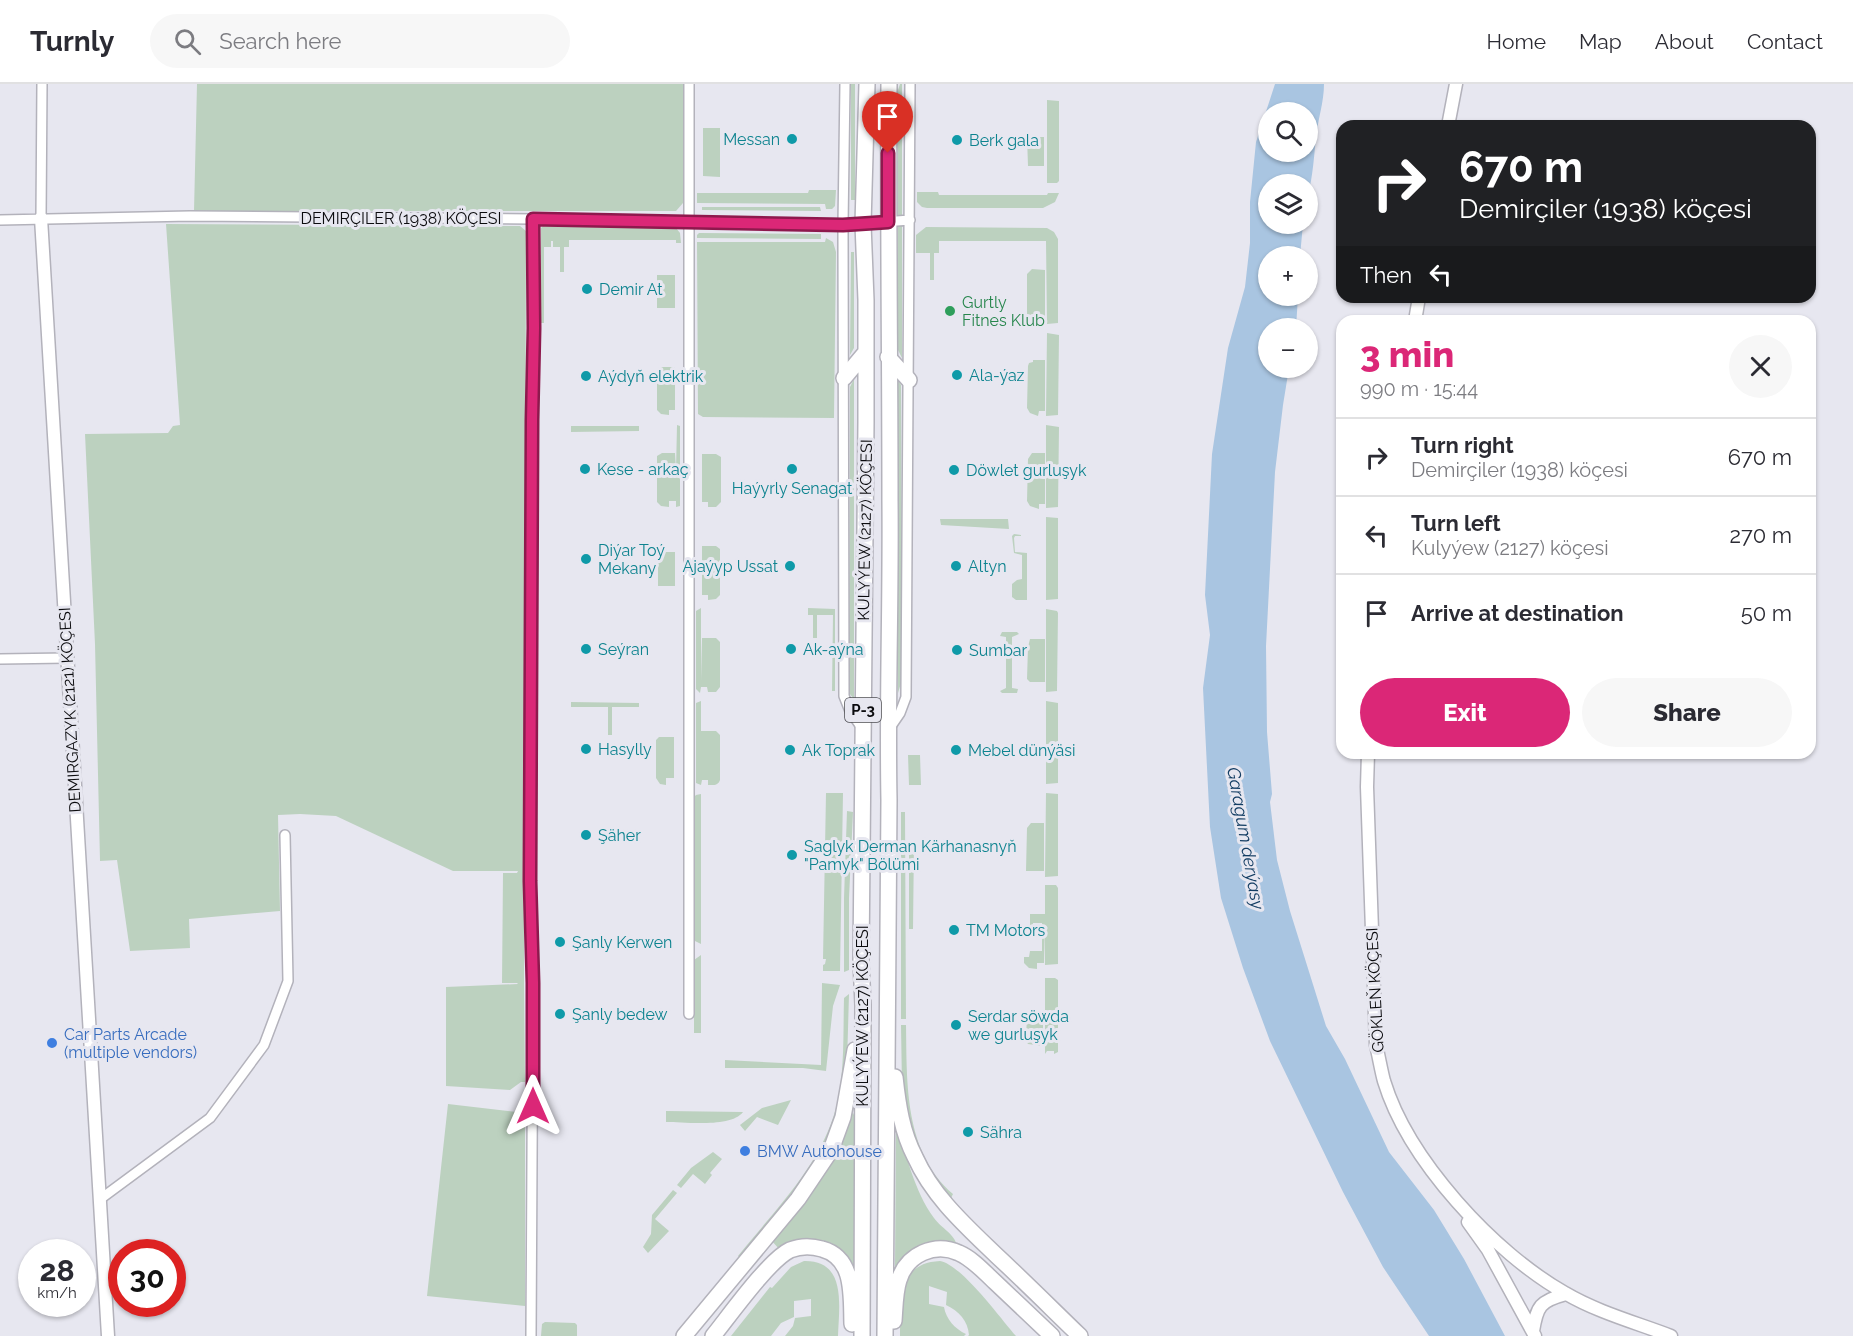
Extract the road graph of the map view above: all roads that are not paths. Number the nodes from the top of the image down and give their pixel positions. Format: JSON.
{"nodes":[{"id":1,"x":42,"y":84,"type":"edge"},
{"id":2,"x":689,"y":84,"type":"edge"},
{"id":3,"x":845,"y":84,"type":"edge"},
{"id":4,"x":867,"y":84,"type":"edge"},
{"id":5,"x":889,"y":84,"type":"edge"},
{"id":6,"x":910,"y":84,"type":"edge"},
{"id":7,"x":1456,"y":84,"type":"edge"},
{"id":8,"x":1449,"y":120,"type":"edge"},
{"id":9,"x":41,"y":218,"type":"junction"},
{"id":10,"x":533,"y":219,"type":"junction"},
{"id":11,"x":0,"y":220,"type":"edge"},
{"id":12,"x":910,"y":220,"type":"junction"},
{"id":13,"x":689,"y":222,"type":"junction"},
{"id":14,"x":888,"y":222,"type":"junction"},
{"id":15,"x":863,"y":224,"type":"junction"},
{"id":16,"x":843,"y":225,"type":"junction"},
{"id":17,"x":865,"y":353,"type":"junction"},
{"id":18,"x":888,"y":357,"type":"junction"},
{"id":19,"x":844,"y":378,"type":"junction"},
{"id":20,"x":909,"y":380,"type":"junction"},
{"id":21,"x":67,"y":658,"type":"junction"},
{"id":22,"x":0,"y":659,"type":"edge"},
{"id":23,"x":863,"y":729,"type":"junction"},
{"id":24,"x":888,"y":731,"type":"junction"},
{"id":25,"x":1368,"y":759,"type":"edge"},
{"id":26,"x":285,"y":835,"type":"dead end"},
{"id":27,"x":863,"y":1005,"type":"junction"},
{"id":28,"x":887,"y":1012,"type":"junction"},
{"id":29,"x":689,"y":1014,"type":"dead end"},
{"id":30,"x":1442,"y":1184,"type":"junction"},
{"id":31,"x":99,"y":1200,"type":"junction"},
{"id":32,"x":1566,"y":1294,"type":"junction"},
{"id":33,"x":1534,"y":1334,"type":"edge"},
{"id":34,"x":108,"y":1336,"type":"edge"},
{"id":35,"x":531,"y":1336,"type":"edge"},
{"id":36,"x":684,"y":1336,"type":"edge"},
{"id":37,"x":713,"y":1336,"type":"edge"},
{"id":38,"x":853,"y":1336,"type":"edge"},
{"id":39,"x":861,"y":1336,"type":"edge"},
{"id":40,"x":885,"y":1336,"type":"edge"},
{"id":41,"x":894,"y":1336,"type":"edge"},
{"id":42,"x":1052,"y":1336,"type":"edge"},
{"id":43,"x":1080,"y":1336,"type":"edge"},
{"id":44,"x":1671,"y":1336,"type":"edge"}],
"edges":[{"from":1,"to":9,"type":"street","name":"DEMIRGAZYK (2121) KÖÇESI"},
{"from":2,"to":13,"type":"street"},
{"from":3,"to":16,"type":"street"},
{"from":4,"to":15,"type":"highway","name":"KULYÝEW (2127) KÖÇESI","number":"P-3"},
{"from":5,"to":14,"type":"highway","name":"KULYÝEW (2127) KÖÇESI","number":"P-3"},
{"from":6,"to":12,"type":"street"},
{"from":7,"to":8,"type":"street"},
{"from":9,"to":10,"type":"street","name":"DEMIRÇILER (1938) KÖÇESI"},
{"from":9,"to":11,"type":"street","name":"DEMIRÇILER (1938) KÖÇESI"},
{"from":9,"to":21,"type":"street","name":"DEMIRGAZYK (2121) KÖÇESI"},
{"from":10,"to":13,"type":"street","name":"DEMIRÇILER (1938) KÖÇESI"},
{"from":10,"to":35,"type":"street"},
{"from":12,"to":14,"type":"street","name":"DEMIRÇILER (1938) KÖÇESI"},
{"from":12,"to":20,"type":"street"},
{"from":13,"to":16,"type":"street","name":"DEMIRÇILER (1938) KÖÇESI"},
{"from":13,"to":29,"type":"street"},
{"from":14,"to":15,"type":"street","name":"DEMIRÇILER (1938) KÖÇESI"},
{"from":14,"to":18,"type":"highway","name":"KULYÝEW (2127) KÖÇESI","number":"P-3"},
{"from":15,"to":16,"type":"street","name":"DEMIRÇILER (1938) KÖÇESI"},
{"from":15,"to":17,"type":"highway","name":"KULYÝEW (2127) KÖÇESI","number":"P-3"},
{"from":16,"to":19,"type":"street"},
{"from":17,"to":19,"type":"highway"},
{"from":17,"to":23,"type":"highway","name":"KULYÝEW (2127) KÖÇESI","number":"P-3"},
{"from":18,"to":20,"type":"highway"},
{"from":18,"to":24,"type":"highway","name":"KULYÝEW (2127) KÖÇESI","number":"P-3"},
{"from":19,"to":23,"type":"street"},
{"from":20,"to":24,"type":"street"},
{"from":21,"to":22,"type":"street"},
{"from":21,"to":31,"type":"street","name":"DEMIRGAZYK (2121) KÖÇESI"},
{"from":23,"to":27,"type":"highway","name":"KULYÝEW (2127) KÖÇESI","number":"P-3"},
{"from":24,"to":28,"type":"highway","name":"KULYÝEW (2127) KÖÇESI","number":"P-3"},
{"from":25,"to":30,"type":"street","name":"GÖKLEŇ KÖÇESI"},
{"from":26,"to":31,"type":"street"},
{"from":27,"to":36,"type":"highway"},
{"from":27,"to":39,"type":"highway","name":"KULYÝEW (2127) KÖÇESI","number":"P-3"},
{"from":28,"to":40,"type":"highway","name":"KULYÝEW (2127) KÖÇESI","number":"P-3"},
{"from":28,"to":43,"type":"highway"},
{"from":30,"to":32,"type":"street","name":"GÖKLEŇ KÖÇESI"},
{"from":30,"to":33,"type":"street"},
{"from":31,"to":34,"type":"street","name":"DEMIRGAZYK (2121) KÖÇESI"},
{"from":32,"to":33,"type":"street"},
{"from":32,"to":44,"type":"street","name":"GÖKLEŇ KÖÇESI"},
{"from":37,"to":38,"type":"highway"},
{"from":41,"to":42,"type":"highway"}]}
